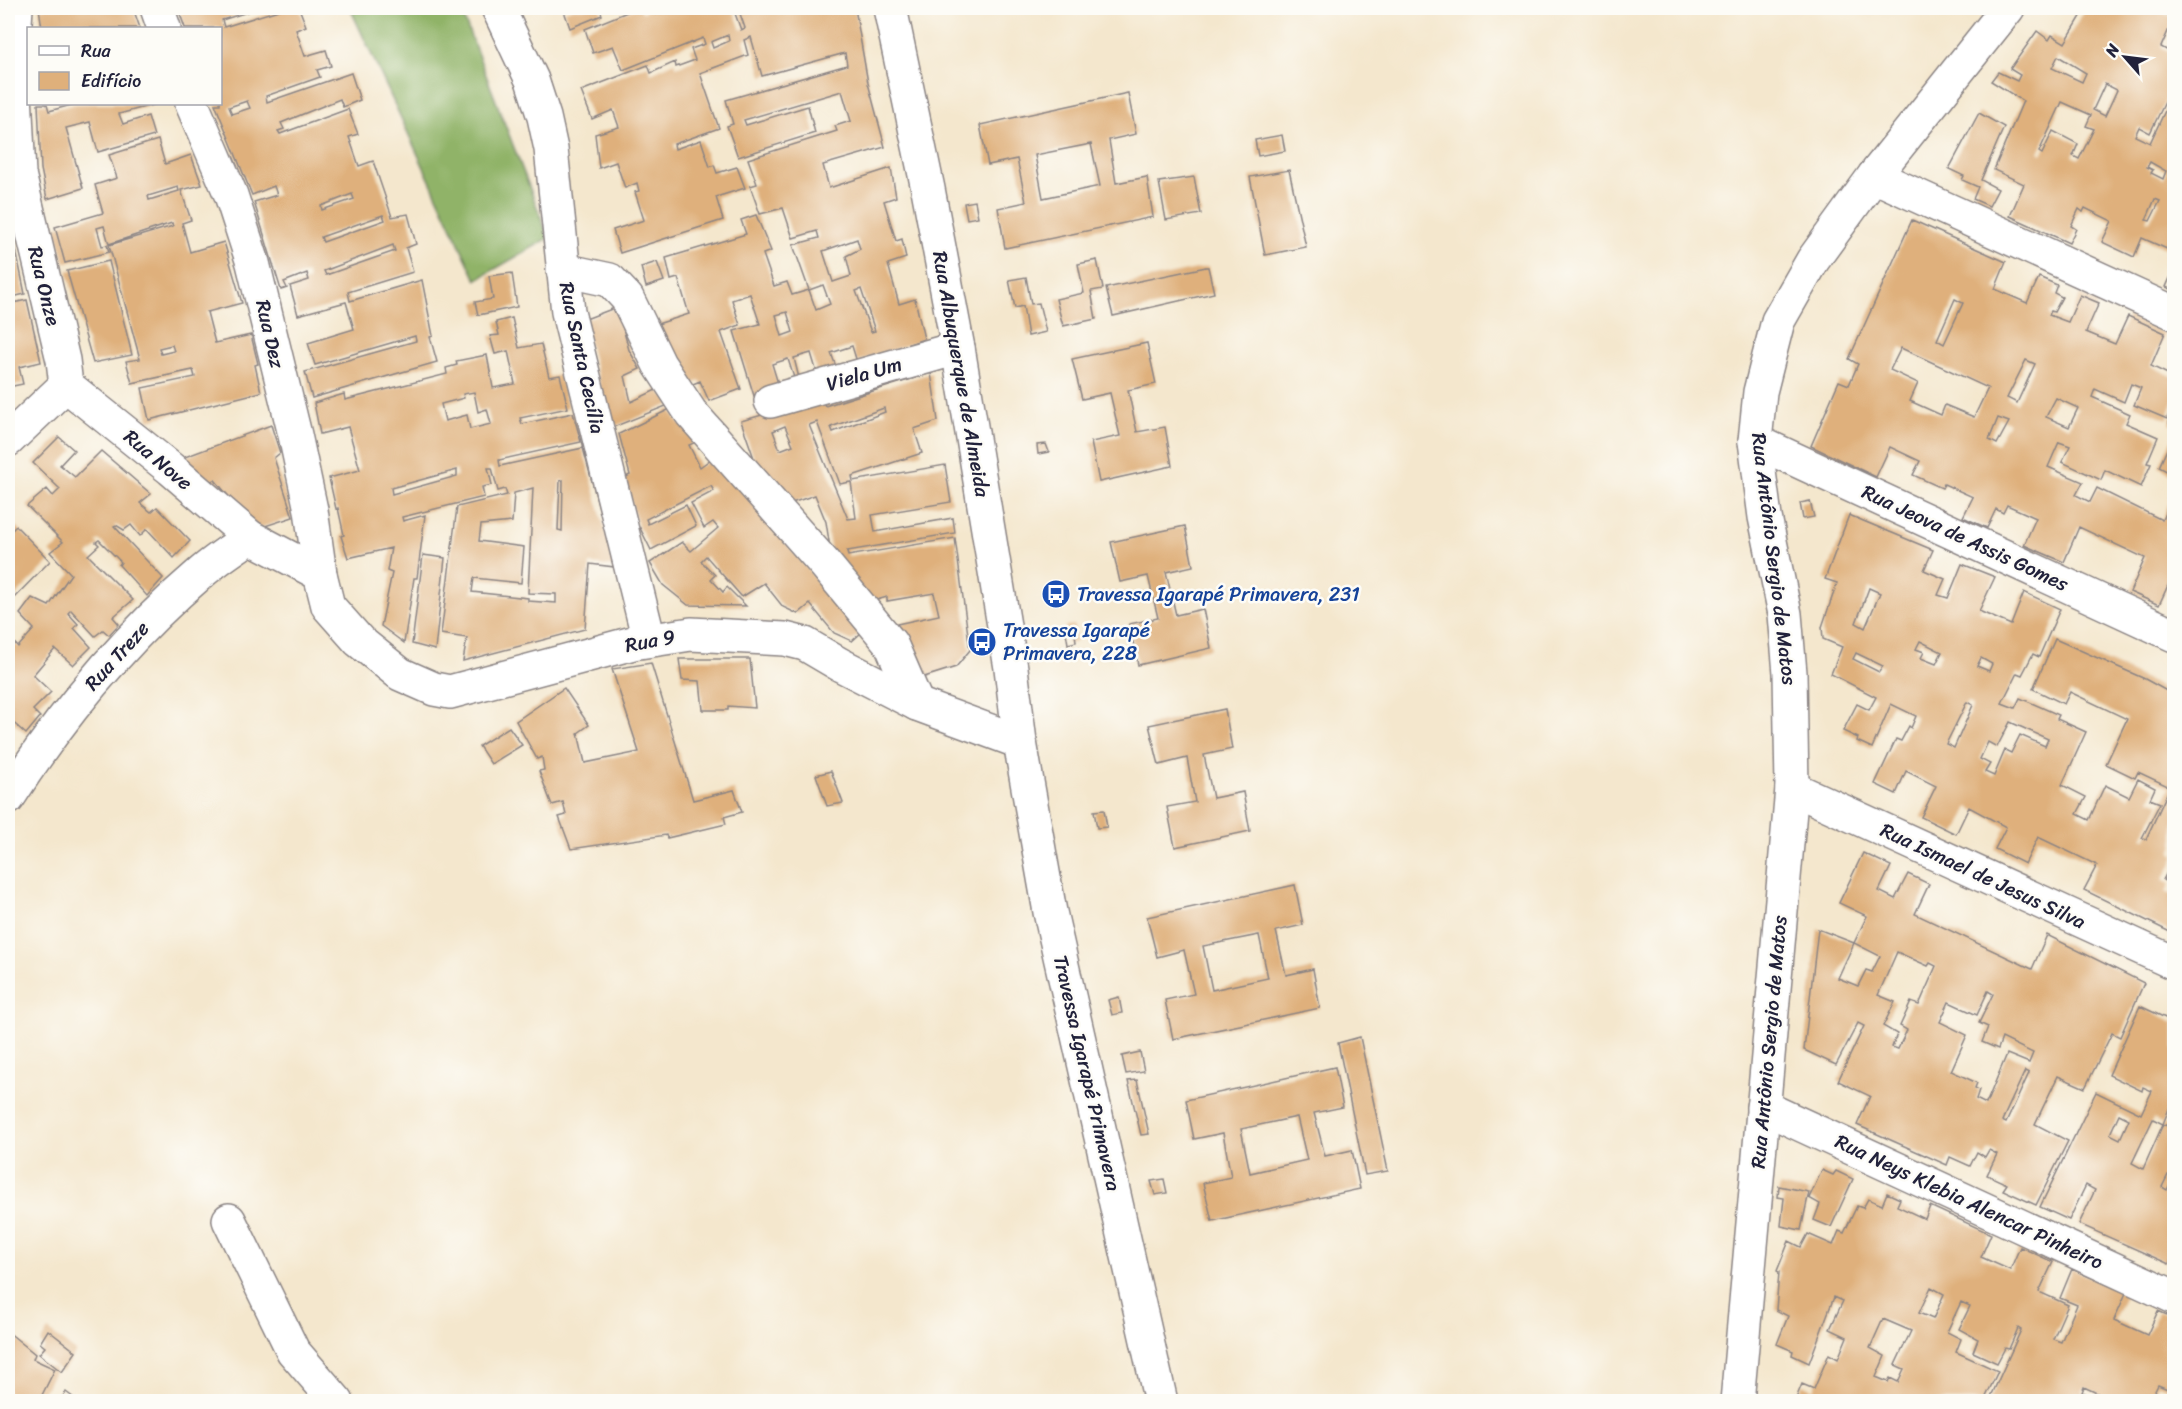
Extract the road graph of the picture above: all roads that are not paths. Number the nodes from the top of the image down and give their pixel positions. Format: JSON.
{"nodes":[{"id":1,"x":16,"y":8,"type":"edge"},
{"id":2,"x":157,"y":8,"type":"edge"},
{"id":3,"x":498,"y":8,"type":"edge"},
{"id":4,"x":890,"y":8,"type":"edge"},
{"id":5,"x":2008,"y":8,"type":"edge"},
{"id":6,"x":164,"y":27,"type":"edge"},
{"id":7,"x":192,"y":105,"type":"edge"},
{"id":8,"x":1874,"y":176,"type":"junction"},
{"id":9,"x":16,"y":208,"type":"edge"},
{"id":10,"x":563,"y":270,"type":"junction"},
{"id":11,"x":2175,"y":314,"type":"edge"},
{"id":12,"x":958,"y":348,"type":"junction"},
{"id":13,"x":66,"y":385,"type":"junction"},
{"id":14,"x":771,"y":401,"type":"dead end"},
{"id":15,"x":8,"y":440,"type":"edge"},
{"id":16,"x":1755,"y":441,"type":"junction"},
{"id":17,"x":250,"y":537,"type":"junction"},
{"id":18,"x":320,"y":574,"type":"junction"},
{"id":19,"x":2175,"y":636,"type":"edge"},
{"id":20,"x":650,"y":640,"type":"junction"},
{"id":21,"x":916,"y":704,"type":"junction"},
{"id":22,"x":1020,"y":742,"type":"junction"},
{"id":23,"x":1792,"y":788,"type":"junction"},
{"id":24,"x":8,"y":798,"type":"edge"},
{"id":25,"x":2175,"y":963,"type":"edge"},
{"id":26,"x":1763,"y":1107,"type":"junction"},
{"id":27,"x":229,"y":1220,"type":"dead end"},
{"id":28,"x":2175,"y":1297,"type":"edge"},
{"id":29,"x":337,"y":1401,"type":"edge"},
{"id":30,"x":1161,"y":1401,"type":"edge"},
{"id":31,"x":1737,"y":1401,"type":"edge"}],
"edges":[{"from":1,"to":9,"type":"street","name":"Rua Onze"},
{"from":2,"to":6,"type":"street"},
{"from":3,"to":10,"type":"street","name":"Rua Santa Cecília"},
{"from":4,"to":12,"type":"street","name":"Rua Albuquerque de Almeida"},
{"from":5,"to":8,"type":"street","name":"Rua Antônio Sergio de Matos"},
{"from":7,"to":18,"type":"street","name":"Rua Dez"},
{"from":8,"to":11,"type":"street"},
{"from":8,"to":16,"type":"street","name":"Rua Antônio Sergio de Matos"},
{"from":9,"to":13,"type":"street","name":"Rua Onze"},
{"from":10,"to":20,"type":"street","name":"Rua Santa Cecília"},
{"from":10,"to":21,"type":"street"},
{"from":12,"to":14,"type":"street","name":"Viela Um"},
{"from":12,"to":22,"type":"street","name":"Rua Albuquerque de Almeida"},
{"from":13,"to":15,"type":"street"},
{"from":13,"to":17,"type":"street","name":"Rua Nove"},
{"from":16,"to":19,"type":"street","name":"Rua Jeova de Assis Gomes"},
{"from":16,"to":23,"type":"street","name":"Rua Antônio Sergio de Matos"},
{"from":17,"to":18,"type":"street","name":"Rua Nove"},
{"from":17,"to":24,"type":"street","name":"Rua Treze"},
{"from":18,"to":20,"type":"street","name":"Rua 9"},
{"from":20,"to":21,"type":"street","name":"Rua 9"},
{"from":21,"to":22,"type":"street","name":"Rua 9"},
{"from":22,"to":30,"type":"street","name":"Travessa Igarapé Primavera"},
{"from":23,"to":25,"type":"street","name":"Rua Ismael de Jesus Silva"},
{"from":23,"to":26,"type":"street","name":"Rua Antônio Sergio de Matos"},
{"from":26,"to":28,"type":"street","name":"Rua Neys Klebia Alencar Pinheiro"},
{"from":26,"to":31,"type":"street","name":"Rua Antônio Sergio de Matos"},
{"from":27,"to":29,"type":"street"}]}
